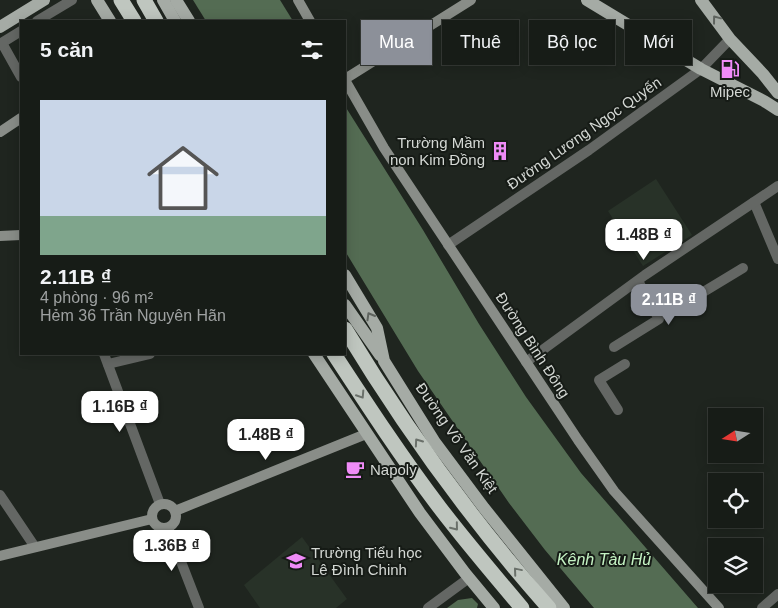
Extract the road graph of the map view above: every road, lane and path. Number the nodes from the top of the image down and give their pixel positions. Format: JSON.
{"nodes":[{"id":1,"x":44,"y":0,"type":"edge"},
{"id":2,"x":72,"y":0,"type":"edge"},
{"id":3,"x":97,"y":0,"type":"edge"},
{"id":4,"x":121,"y":0,"type":"edge"},
{"id":5,"x":144,"y":0,"type":"edge"},
{"id":6,"x":163,"y":0,"type":"edge"},
{"id":7,"x":176,"y":0,"type":"edge"},
{"id":8,"x":298,"y":0,"type":"edge"},
{"id":9,"x":471,"y":0,"type":"edge"},
{"id":10,"x":587,"y":0,"type":"edge"},
{"id":11,"x":701,"y":0,"type":"edge"},
{"id":12,"x":39,"y":20,"type":"edge"},
{"id":13,"x":109,"y":20,"type":"edge"},
{"id":14,"x":133,"y":20,"type":"edge"},
{"id":15,"x":155,"y":20,"type":"edge"},
{"id":16,"x":175,"y":20,"type":"edge"},
{"id":17,"x":188,"y":20,"type":"edge"},
{"id":18,"x":309,"y":20,"type":"edge"},
{"id":19,"x":0,"y":27,"type":"edge"},
{"id":20,"x":20,"y":32,"type":"edge"},
{"id":21,"x":730,"y":39,"type":"junction"},
{"id":22,"x":1,"y":43,"type":"edge"},
{"id":23,"x":701,"y":69,"type":"junction"},
{"id":24,"x":20,"y":75,"type":"edge"},
{"id":25,"x":346,"y":79,"type":"edge"},
{"id":26,"x":346,"y":82,"type":"edge"},
{"id":27,"x":778,"y":93,"type":"edge"},
{"id":28,"x":773,"y":107,"type":"edge"},
{"id":29,"x":20,"y":119,"type":"edge"},
{"id":30,"x":0,"y":132,"type":"edge"},
{"id":31,"x":778,"y":186,"type":"edge"},
{"id":32,"x":754,"y":202,"type":"junction"},
{"id":33,"x":20,"y":234,"type":"edge"},
{"id":34,"x":0,"y":236,"type":"edge"},
{"id":35,"x":448,"y":245,"type":"junction"},
{"id":36,"x":778,"y":259,"type":"edge"},
{"id":37,"x":743,"y":268,"type":"dead end"},
{"id":38,"x":346,"y":277,"type":"edge"},
{"id":39,"x":638,"y":281,"type":"junction"},
{"id":40,"x":705,"y":291,"type":"dead end"},
{"id":41,"x":695,"y":300,"type":"dead end"},
{"id":42,"x":346,"y":306,"type":"edge"},
{"id":43,"x":655,"y":312,"type":"junction"},
{"id":44,"x":346,"y":331,"type":"edge"},
{"id":45,"x":614,"y":347,"type":"dead end"},
{"id":46,"x":104,"y":355,"type":"edge"},
{"id":47,"x":146,"y":355,"type":"edge"},
{"id":48,"x":315,"y":355,"type":"edge"},
{"id":49,"x":335,"y":355,"type":"edge"},
{"id":50,"x":384,"y":361,"type":"junction"},
{"id":51,"x":526,"y":362,"type":"junction"},
{"id":52,"x":108,"y":364,"type":"junction"},
{"id":53,"x":625,"y":364,"type":"dead end"},
{"id":54,"x":618,"y":410,"type":"dead end"},
{"id":55,"x":366,"y":434,"type":"junction"},
{"id":56,"x":434,"y":441,"type":"junction"},
{"id":57,"x":452,"y":489,"type":"junction"},
{"id":58,"x":0,"y":495,"type":"edge"},
{"id":59,"x":160,"y":504,"type":"junction"},
{"id":60,"x":175,"y":510,"type":"junction"},
{"id":61,"x":152,"y":519,"type":"junction"},
{"id":62,"x":168,"y":528,"type":"junction"},
{"id":63,"x":35,"y":547,"type":"junction"},
{"id":64,"x":0,"y":556,"type":"edge"},
{"id":65,"x":469,"y":578,"type":"junction"},
{"id":66,"x":778,"y":594,"type":"edge"},
{"id":67,"x":199,"y":608,"type":"edge"},
{"id":68,"x":428,"y":608,"type":"edge"},
{"id":69,"x":494,"y":608,"type":"edge"},
{"id":70,"x":522,"y":608,"type":"edge"},
{"id":71,"x":549,"y":608,"type":"edge"},
{"id":72,"x":564,"y":608,"type":"edge"},
{"id":73,"x":719,"y":608,"type":"edge"},
{"id":74,"x":762,"y":608,"type":"edge"}],
"edges":[{"from":1,"to":19,"type":"main road"},
{"from":2,"to":12,"type":"street"},
{"from":3,"to":13,"type":"main road"},
{"from":4,"to":14,"type":"highway"},
{"from":5,"to":15,"type":"highway"},
{"from":6,"to":16,"type":"main road"},
{"from":7,"to":17,"type":"main road"},
{"from":8,"to":18,"type":"street"},
{"from":9,"to":25,"type":"street"},
{"from":10,"to":23,"type":"main road"},
{"from":21,"to":11,"type":"main road","one_way":true},
{"from":20,"to":22,"type":"street"},
{"from":21,"to":23,"type":"street","name":"Đường Lương Ngọc Quyến"},
{"from":21,"to":27,"type":"main road"},
{"from":22,"to":24,"type":"street"},
{"from":23,"to":28,"type":"main road"},
{"from":23,"to":35,"type":"street","name":"Đường Lương Ngọc Quyến"},
{"from":26,"to":35,"type":"street","name":"Đường Bình Đông"},
{"from":29,"to":30,"type":"street"},
{"from":31,"to":32,"type":"street"},
{"from":32,"to":36,"type":"street"},
{"from":32,"to":39,"type":"street"},
{"from":33,"to":34,"type":"street"},
{"from":35,"to":51,"type":"street","name":"Đường Bình Đông"},
{"from":37,"to":40,"type":"street"},
{"from":50,"to":38,"type":"main road","name":"Đường Võ Văn Kiệt","one_way":true},
{"from":39,"to":43,"type":"street"},
{"from":39,"to":51,"type":"street"},
{"from":41,"to":43,"type":"street"},
{"from":42,"to":50,"type":"main road"},
{"from":43,"to":45,"type":"street"},
{"from":57,"to":44,"type":"highway","one_way":true},
{"from":46,"to":52,"type":"street"},
{"from":47,"to":52,"type":"street"},
{"from":48,"to":55,"type":"main road"},
{"from":49,"to":70,"type":"highway","one_way":true},
{"from":50,"to":56,"type":"main road","name":"Đường Võ Văn Kiệt"},
{"from":51,"to":73,"type":"street","name":"Đường Bình Đông"},
{"from":52,"to":59,"type":"street"},
{"from":53,"to":54,"type":"street"},
{"from":55,"to":60,"type":"street"},
{"from":55,"to":65,"type":"main road"},
{"from":56,"to":57,"type":"main road"},
{"from":56,"to":72,"type":"main road","name":"Đường Võ Văn Kiệt"},
{"from":71,"to":57,"type":"highway","one_way":true},
{"from":58,"to":63,"type":"street"},
{"from":59,"to":60,"type":"street"},
{"from":59,"to":61,"type":"street"},
{"from":60,"to":62,"type":"street"},
{"from":61,"to":62,"type":"street"},
{"from":61,"to":63,"type":"street"},
{"from":62,"to":67,"type":"street"},
{"from":63,"to":64,"type":"street"},
{"from":65,"to":68,"type":"street"},
{"from":65,"to":69,"type":"main road"},
{"from":66,"to":74,"type":"street"}]}
